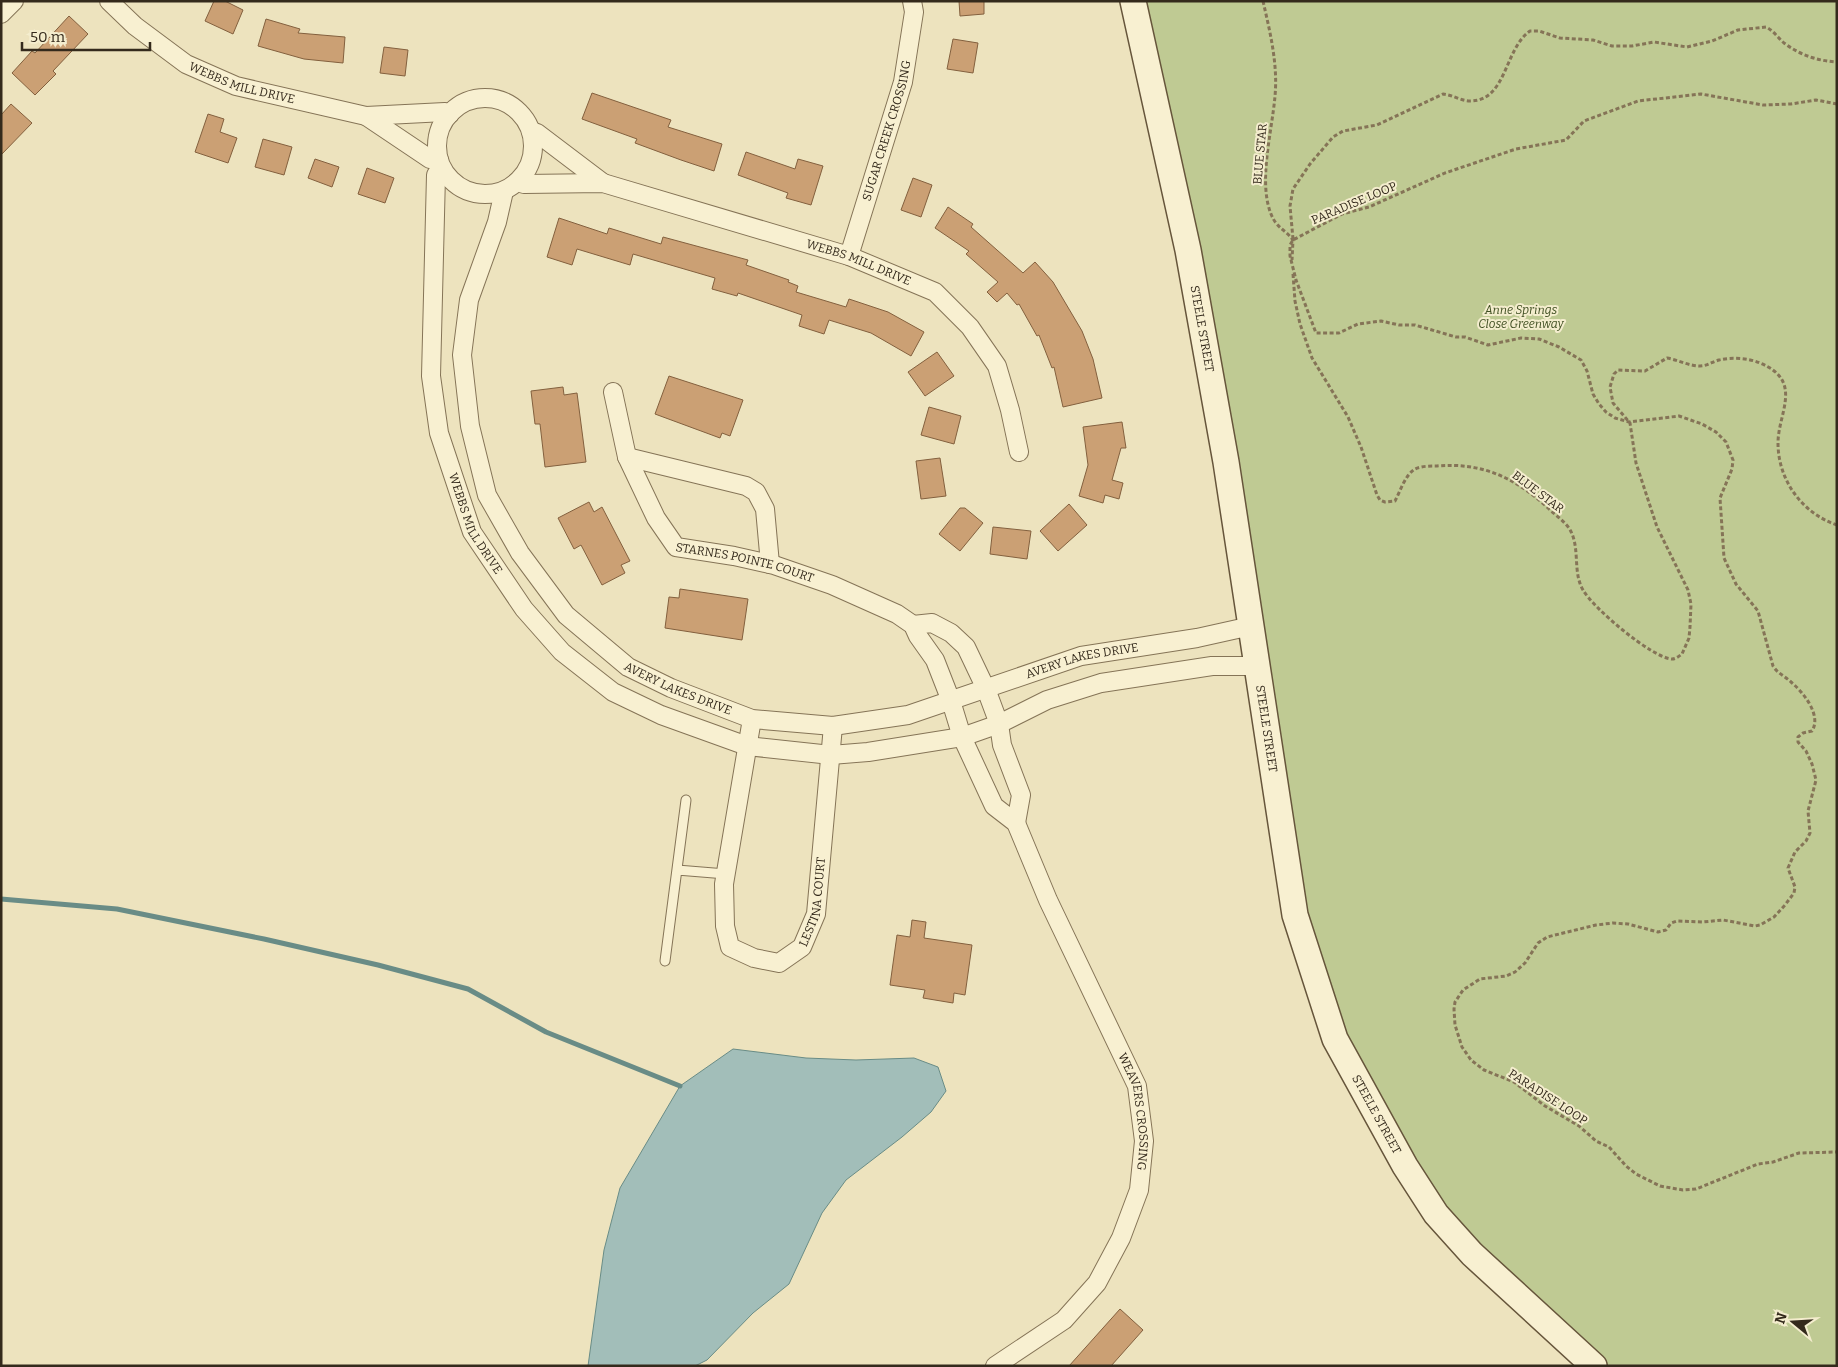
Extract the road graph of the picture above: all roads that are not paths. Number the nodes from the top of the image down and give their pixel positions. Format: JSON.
{"nodes":[{"id":1,"x":14,"y":1,"type":"edge"},
{"id":2,"x":109,"y":1,"type":"edge"},
{"id":3,"x":912,"y":1,"type":"edge"},
{"id":4,"x":1133,"y":1,"type":"edge"},
{"id":5,"x":1,"y":14,"type":"edge"},
{"id":6,"x":450,"y":114,"type":"junction"},
{"id":7,"x":366,"y":116,"type":"junction"},
{"id":8,"x":531,"y":130,"type":"junction"},
{"id":9,"x":440,"y":164,"type":"junction"},
{"id":10,"x":603,"y":184,"type":"junction"},
{"id":11,"x":510,"y":186,"type":"junction"},
{"id":12,"x":849,"y":256,"type":"junction"},
{"id":13,"x":614,"y":392,"type":"dead end"},
{"id":14,"x":1019,"y":452,"type":"dead end"},
{"id":15,"x":627,"y":457,"type":"junction"},
{"id":16,"x":770,"y":564,"type":"junction"},
{"id":17,"x":566,"y":615,"type":"junction"},
{"id":18,"x":914,"y":625,"type":"junction"},
{"id":19,"x":1252,"y":626,"type":"junction"},
{"id":20,"x":548,"y":636,"type":"junction"},
{"id":21,"x":1257,"y":666,"type":"junction"},
{"id":22,"x":986,"y":689,"type":"junction"},
{"id":23,"x":951,"y":701,"type":"junction"},
{"id":24,"x":752,"y":719,"type":"junction"},
{"id":25,"x":999,"y":724,"type":"junction"},
{"id":26,"x":833,"y":726,"type":"junction"},
{"id":27,"x":962,"y":737,"type":"junction"},
{"id":28,"x":746,"y":746,"type":"junction"},
{"id":29,"x":831,"y":755,"type":"junction"},
{"id":30,"x":686,"y":800,"type":"dead end"},
{"id":31,"x":1016,"y":823,"type":"junction"},
{"id":32,"x":677,"y":870,"type":"junction"},
{"id":33,"x":726,"y":874,"type":"junction"},
{"id":34,"x":665,"y":962,"type":"dead end"},
{"id":35,"x":995,"y":1366,"type":"edge"},
{"id":36,"x":1594,"y":1366,"type":"edge"}],
"edges":[{"from":1,"to":5,"type":"street"},
{"from":2,"to":7,"type":"street","name":"WEBBS MILL DRIVE"},
{"from":3,"to":12,"type":"street","name":"SUGAR CREEK CROSSING"},
{"from":4,"to":19,"type":"street","name":"STEELE STREET"},
{"from":6,"to":7,"type":"street","name":"WEBBS MILL DRIVE"},
{"from":6,"to":8,"type":"street"},
{"from":6,"to":9,"type":"street"},
{"from":7,"to":9,"type":"street","name":"WEBBS MILL DRIVE"},
{"from":8,"to":10,"type":"street","name":"WEBBS MILL DRIVE"},
{"from":8,"to":11,"type":"street"},
{"from":9,"to":11,"type":"street"},
{"from":9,"to":20,"type":"street","name":"WEBBS MILL DRIVE"},
{"from":10,"to":11,"type":"street","name":"WEBBS MILL DRIVE"},
{"from":10,"to":12,"type":"street","name":"WEBBS MILL DRIVE"},
{"from":11,"to":17,"type":"street","name":"AVERY LAKES DRIVE"},
{"from":12,"to":14,"type":"street","name":"WEBBS MILL DRIVE"},
{"from":13,"to":15,"type":"street","name":"STARNES POINTE COURT"},
{"from":15,"to":16,"type":"street","name":"STARNES POINTE COURT"},
{"from":15,"to":16,"type":"street"},
{"from":16,"to":18,"type":"street","name":"STARNES POINTE COURT"},
{"from":17,"to":20,"type":"street"},
{"from":17,"to":24,"type":"street","name":"AVERY LAKES DRIVE"},
{"from":18,"to":22,"type":"street","name":"STARNES POINTE COURT"},
{"from":18,"to":23,"type":"street"},
{"from":19,"to":21,"type":"street","name":"STEELE STREET"},
{"from":19,"to":22,"type":"street","name":"AVERY LAKES DRIVE"},
{"from":20,"to":28,"type":"street","name":"WEBBS MILL DRIVE"},
{"from":21,"to":25,"type":"street","name":"AVERY LAKES DRIVE"},
{"from":21,"to":36,"type":"street","name":"STEELE STREET"},
{"from":22,"to":23,"type":"street","name":"AVERY LAKES DRIVE"},
{"from":22,"to":25,"type":"street"},
{"from":23,"to":26,"type":"street","name":"AVERY LAKES DRIVE"},
{"from":23,"to":27,"type":"street"},
{"from":24,"to":26,"type":"street","name":"AVERY LAKES DRIVE"},
{"from":24,"to":28,"type":"street","name":"LESTINA COURT"},
{"from":25,"to":27,"type":"street","name":"AVERY LAKES DRIVE"},
{"from":25,"to":31,"type":"street"},
{"from":26,"to":29,"type":"street"},
{"from":27,"to":29,"type":"street","name":"AVERY LAKES DRIVE"},
{"from":27,"to":31,"type":"street","name":"WEAVERS CROSSING"},
{"from":28,"to":29,"type":"street","name":"AVERY LAKES DRIVE"},
{"from":28,"to":33,"type":"street","name":"LESTINA COURT"},
{"from":29,"to":33,"type":"street","name":"LESTINA COURT"},
{"from":30,"to":32,"type":"lane"},
{"from":31,"to":35,"type":"street","name":"WEAVERS CROSSING"},
{"from":32,"to":33,"type":"lane"},
{"from":32,"to":34,"type":"lane"}]}
